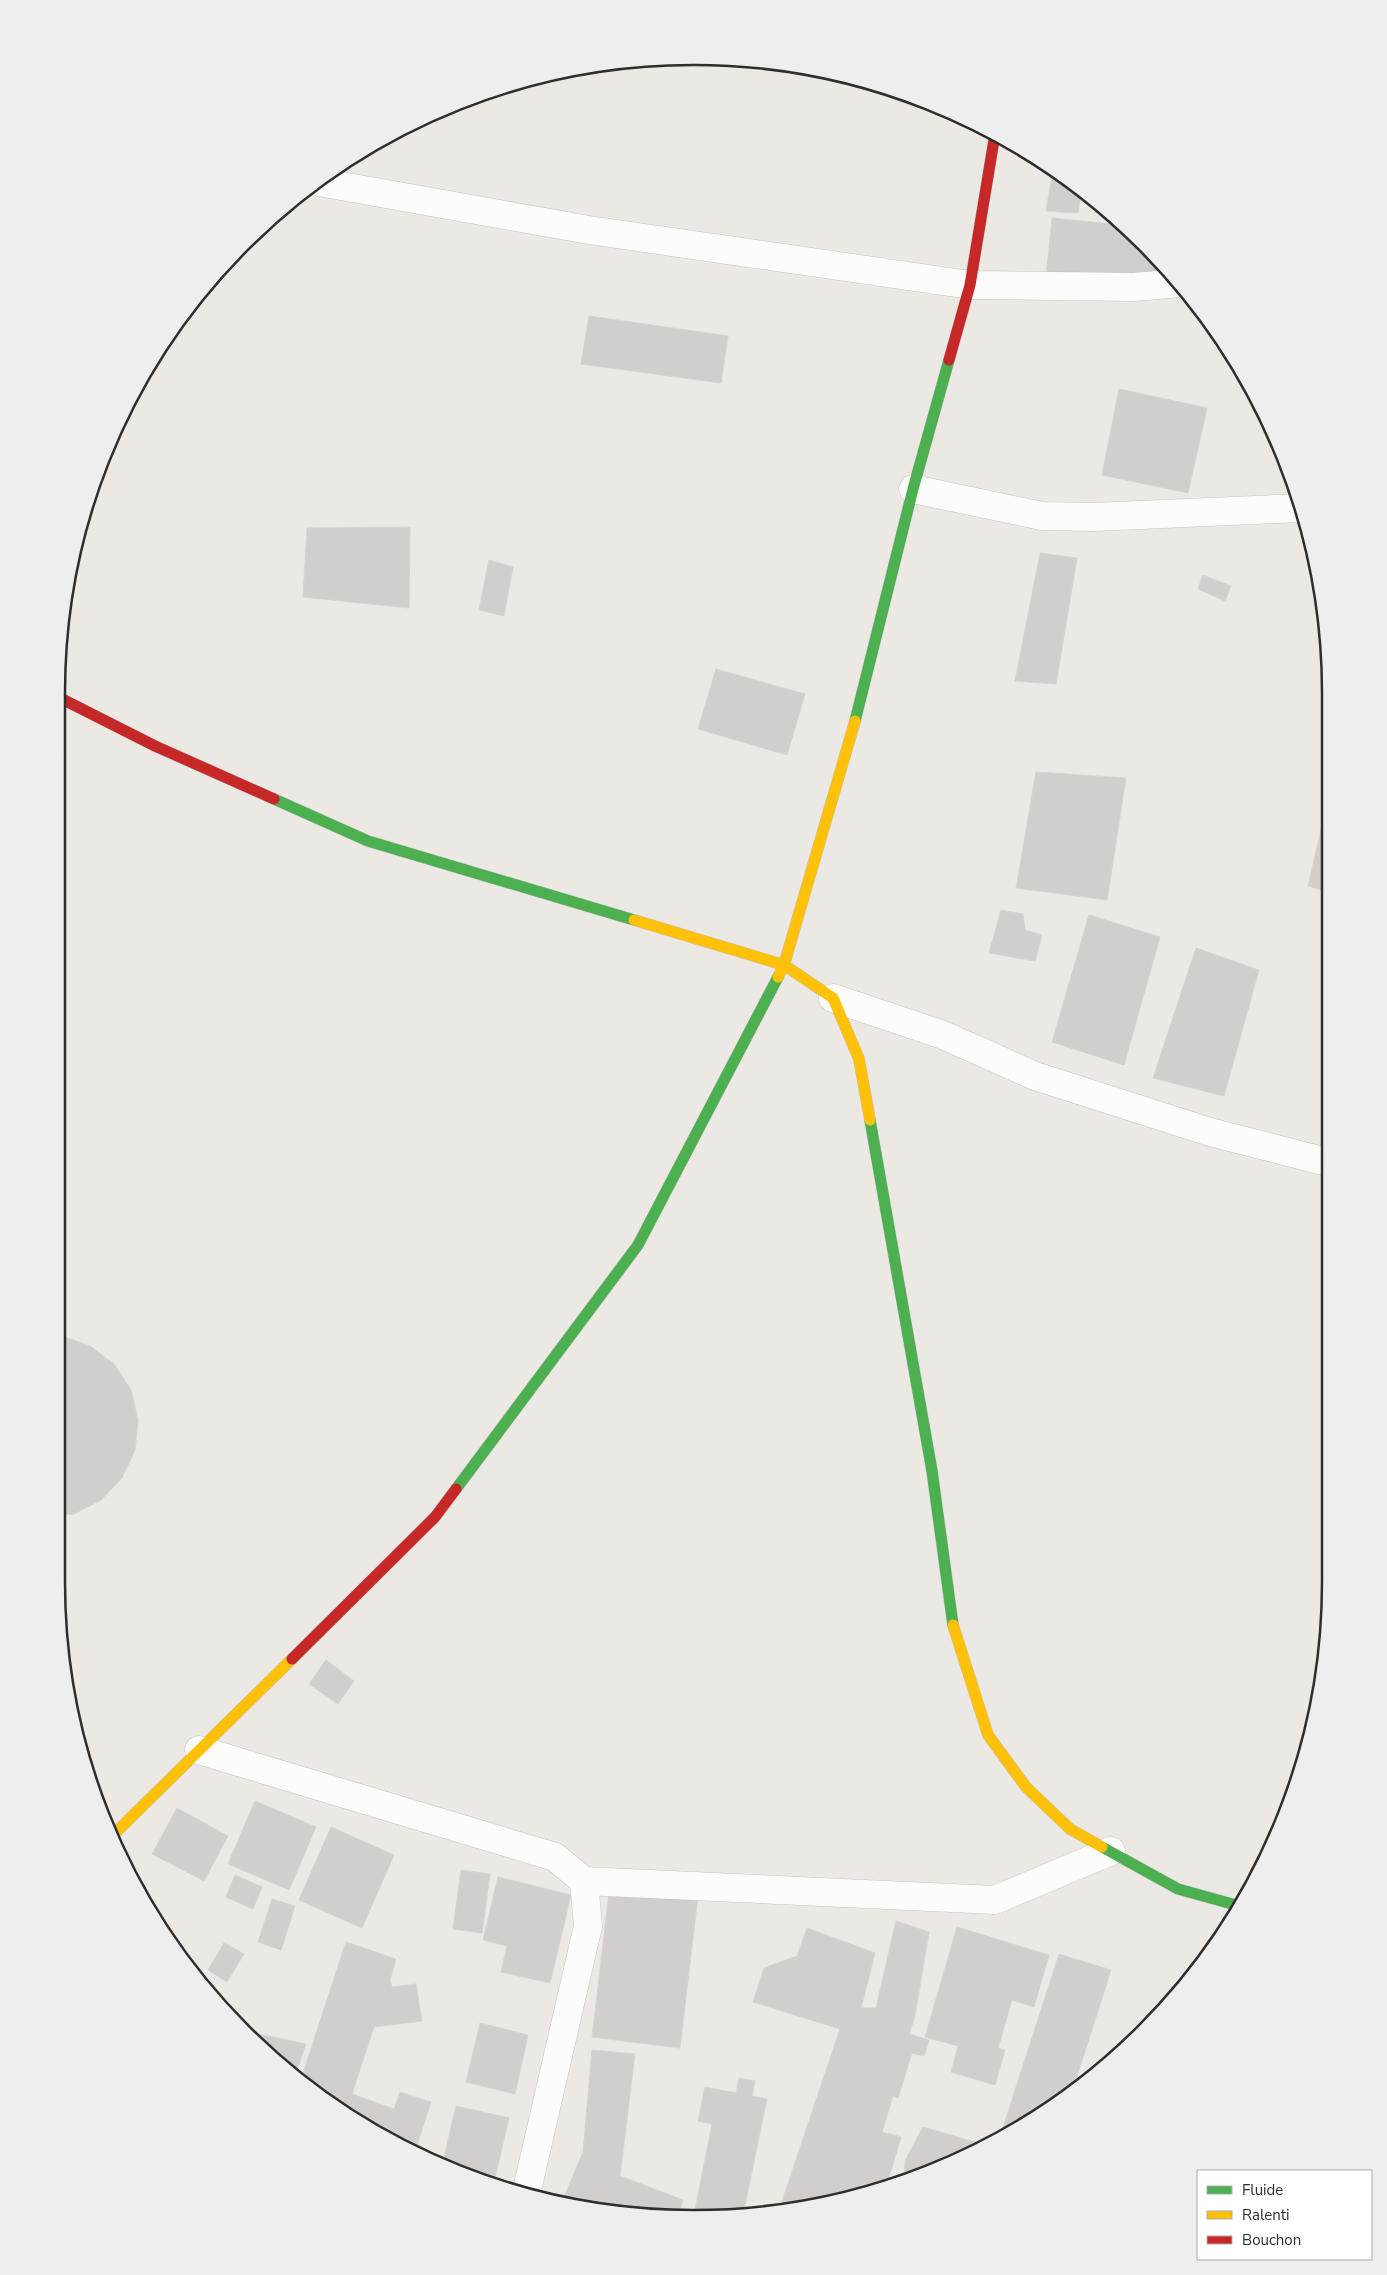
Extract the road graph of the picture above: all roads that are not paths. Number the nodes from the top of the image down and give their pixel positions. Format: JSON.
{"nodes":[{"id":1,"x":994,"y":142,"type":"edge"},
{"id":2,"x":327,"y":183,"type":"edge"},
{"id":3,"x":1170,"y":284,"type":"edge"},
{"id":4,"x":970,"y":285,"type":"junction"},
{"id":5,"x":913,"y":489,"type":"junction"},
{"id":6,"x":1294,"y":508,"type":"edge"},
{"id":7,"x":65,"y":701,"type":"edge"},
{"id":8,"x":784,"y":965,"type":"junction"},
{"id":9,"x":833,"y":998,"type":"junction"},
{"id":10,"x":1322,"y":1161,"type":"edge"},
{"id":11,"x":199,"y":1750,"type":"junction"},
{"id":12,"x":117,"y":1831,"type":"edge"},
{"id":13,"x":1111,"y":1851,"type":"junction"},
{"id":14,"x":584,"y":1881,"type":"junction"},
{"id":15,"x":1233,"y":1904,"type":"edge"},
{"id":16,"x":527,"y":2188,"type":"edge"}],
"edges":[{"from":1,"to":4,"type":"street"},
{"from":2,"to":4,"type":"street"},
{"from":3,"to":4,"type":"street"},
{"from":4,"to":5,"type":"street"},
{"from":5,"to":6,"type":"street"},
{"from":5,"to":8,"type":"street"},
{"from":7,"to":8,"type":"street"},
{"from":8,"to":9,"type":"street"},
{"from":8,"to":11,"type":"street"},
{"from":9,"to":10,"type":"street"},
{"from":9,"to":13,"type":"street"},
{"from":11,"to":12,"type":"street"},
{"from":11,"to":14,"type":"street"},
{"from":13,"to":14,"type":"street"},
{"from":13,"to":15,"type":"street"},
{"from":14,"to":16,"type":"street"}]}
